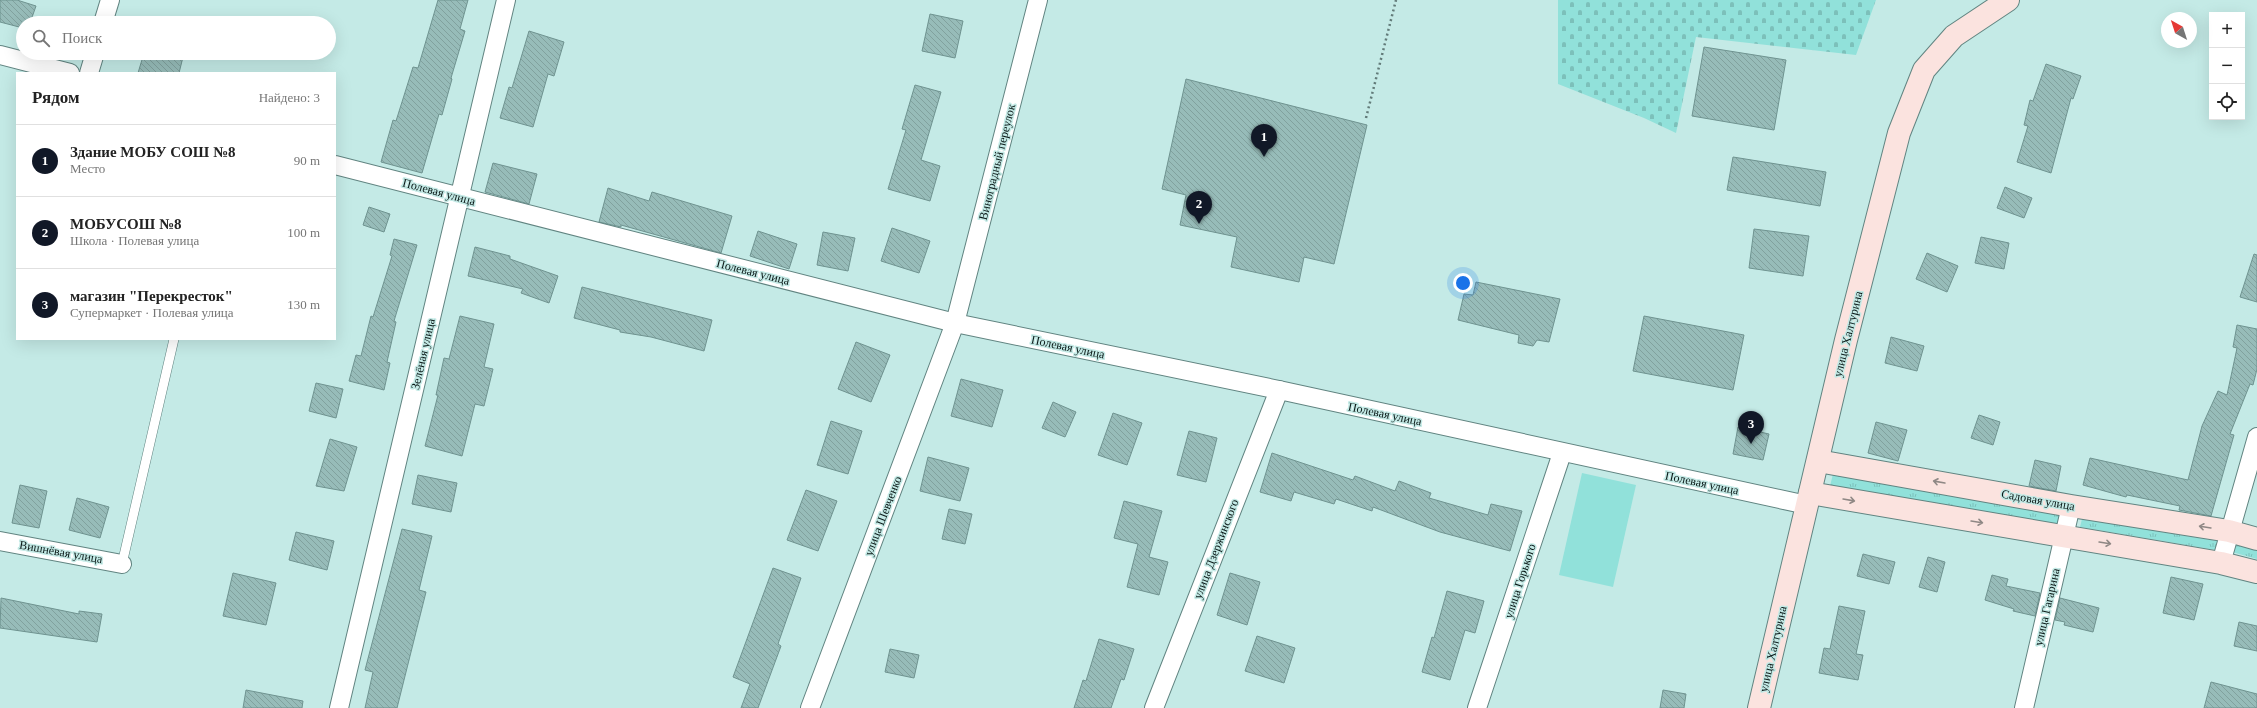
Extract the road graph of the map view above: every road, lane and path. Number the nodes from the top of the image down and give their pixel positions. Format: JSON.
{"nodes":[{"id":1,"x":110,"y":0,"type":"edge"},
{"id":2,"x":506,"y":0,"type":"edge"},
{"id":3,"x":1038,"y":0,"type":"edge"},
{"id":4,"x":1396,"y":0,"type":"edge"},
{"id":5,"x":2008,"y":0,"type":"edge"},
{"id":6,"x":105,"y":16,"type":"edge"},
{"id":7,"x":0,"y":55,"type":"edge"},
{"id":8,"x":16,"y":59,"type":"edge"},
{"id":9,"x":19,"y":60,"type":"edge"},
{"id":10,"x":93,"y":60,"type":"edge"},
{"id":11,"x":66,"y":72,"type":"edge"},
{"id":12,"x":89,"y":72,"type":"edge"},
{"id":13,"x":1366,"y":118,"type":"dead end"},
{"id":14,"x":336,"y":165,"type":"edge"},
{"id":15,"x":460,"y":198,"type":"junction"},
{"id":16,"x":956,"y":323,"type":"junction"},
{"id":17,"x":174,"y":340,"type":"edge"},
{"id":18,"x":1279,"y":390,"type":"junction"},
{"id":19,"x":2257,"y":437,"type":"edge"},
{"id":20,"x":1562,"y":453,"type":"junction"},
{"id":21,"x":1818,"y":461,"type":"junction"},
{"id":22,"x":1809,"y":499,"type":"junction"},
{"id":23,"x":2071,"y":506,"type":"junction"},
{"id":24,"x":2229,"y":531,"type":"junction"},
{"id":25,"x":2064,"y":536,"type":"junction"},
{"id":26,"x":2257,"y":539,"type":"edge"},
{"id":27,"x":0,"y":541,"type":"edge"},
{"id":28,"x":2222,"y":563,"type":"junction"},
{"id":29,"x":122,"y":564,"type":"joint"},
{"id":30,"x":2257,"y":572,"type":"edge"},
{"id":31,"x":339,"y":708,"type":"edge"},
{"id":32,"x":810,"y":708,"type":"edge"},
{"id":33,"x":1154,"y":708,"type":"edge"},
{"id":34,"x":1477,"y":708,"type":"edge"},
{"id":35,"x":1759,"y":708,"type":"edge"},
{"id":36,"x":2024,"y":708,"type":"edge"}],
"edges":[{"from":1,"to":6,"type":"street"},
{"from":2,"to":15,"type":"street","name":"Зелёная улица"},
{"from":3,"to":16,"type":"street","name":"Виноградный переулок"},
{"from":4,"to":13,"type":"path"},
{"from":5,"to":21,"type":"street","name":"улица Халтурина"},
{"from":7,"to":8,"type":"street"},
{"from":9,"to":11,"type":"street"},
{"from":10,"to":12,"type":"street"},
{"from":14,"to":15,"type":"street","name":"Полевая улица"},
{"from":15,"to":16,"type":"street","name":"Полевая улица"},
{"from":15,"to":31,"type":"street","name":"Зелёная улица"},
{"from":16,"to":18,"type":"street","name":"Полевая улица"},
{"from":16,"to":32,"type":"street","name":"улица Шевченко"},
{"from":17,"to":29,"type":"lane"},
{"from":18,"to":20,"type":"street","name":"Полевая улица"},
{"from":18,"to":33,"type":"street","name":"улица Дзержинского"},
{"from":19,"to":24,"type":"street"},
{"from":20,"to":22,"type":"street","name":"Полевая улица"},
{"from":20,"to":34,"type":"street","name":"улица Горького"},
{"from":21,"to":22,"type":"street","name":"улица Халтурина"},
{"from":23,"to":21,"type":"street","name":"Садовая улица","one_way":true},
{"from":22,"to":25,"type":"street","one_way":true},
{"from":22,"to":35,"type":"street","name":"улица Халтурина"},
{"from":24,"to":23,"type":"street","name":"Садовая улица","one_way":true},
{"from":23,"to":25,"type":"street","name":"улица Гагарина"},
{"from":24,"to":26,"type":"street","name":"Садовая улица"},
{"from":24,"to":28,"type":"street"},
{"from":25,"to":28,"type":"street","one_way":true},
{"from":25,"to":36,"type":"street","name":"улица Гагарина"},
{"from":27,"to":29,"type":"street","name":"Вишнёвая улица"},
{"from":28,"to":30,"type":"street"}]}
